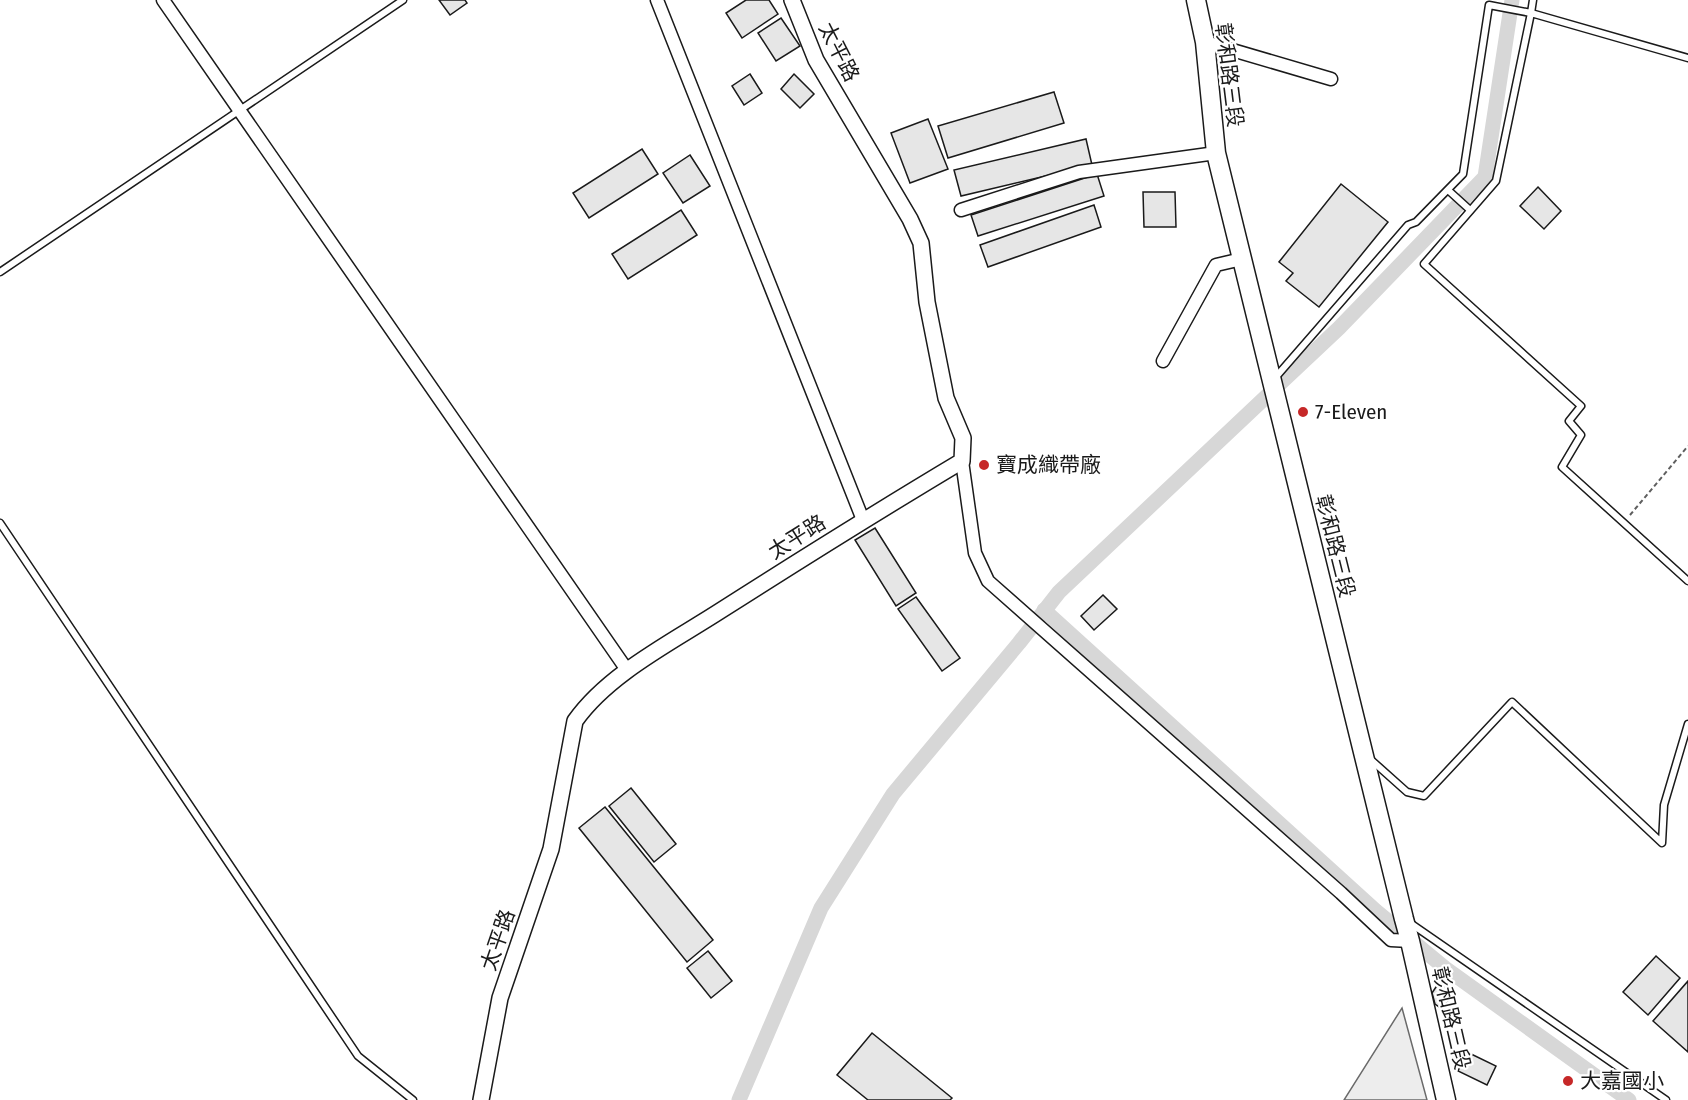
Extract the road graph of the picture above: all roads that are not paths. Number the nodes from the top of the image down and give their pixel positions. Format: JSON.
{"nodes":[{"id":1,"x":163,"y":0,"type":"edge"},
{"id":2,"x":403,"y":0,"type":"edge"},
{"id":3,"x":657,"y":0,"type":"edge"},
{"id":4,"x":792,"y":0,"type":"edge"},
{"id":5,"x":1196,"y":0,"type":"edge"},
{"id":6,"x":1533,"y":0,"type":"edge"},
{"id":7,"x":1531,"y":13,"type":"junction"},
{"id":8,"x":1205,"y":42,"type":"junction"},
{"id":9,"x":1688,"y":58,"type":"edge"},
{"id":10,"x":1332,"y":79,"type":"dead end"},
{"id":11,"x":239,"y":111,"type":"junction"},
{"id":12,"x":1216,"y":153,"type":"junction"},
{"id":13,"x":1448,"y":190,"type":"junction"},
{"id":14,"x":961,"y":210,"type":"dead end"},
{"id":15,"x":1470,"y":210,"type":"junction"},
{"id":16,"x":1242,"y":259,"type":"junction"},
{"id":17,"x":0,"y":272,"type":"edge"},
{"id":18,"x":1163,"y":361,"type":"dead end"},
{"id":19,"x":1271,"y":382,"type":"junction"},
{"id":20,"x":962,"y":461,"type":"junction"},
{"id":21,"x":863,"y":520,"type":"junction"},
{"id":22,"x":0,"y":523,"type":"edge"},
{"id":23,"x":1688,"y":581,"type":"edge"},
{"id":24,"x":627,"y":670,"type":"junction"},
{"id":25,"x":1688,"y":724,"type":"edge"},
{"id":26,"x":1363,"y":753,"type":"junction"},
{"id":27,"x":1404,"y":919,"type":"junction"},
{"id":28,"x":1410,"y":941,"type":"junction"},
{"id":29,"x":413,"y":1100,"type":"edge"},
{"id":30,"x":481,"y":1100,"type":"edge"},
{"id":31,"x":1446,"y":1100,"type":"edge"},
{"id":32,"x":1666,"y":1100,"type":"edge"}],
"edges":[{"from":1,"to":11,"type":"street"},
{"from":2,"to":11,"type":"lane"},
{"from":3,"to":21,"type":"street"},
{"from":4,"to":20,"type":"street","name":"太平路"},
{"from":5,"to":8,"type":"main road","name":"彰和路三段"},
{"from":6,"to":7,"type":"lane"},
{"from":7,"to":9,"type":"lane"},
{"from":7,"to":13,"type":"lane"},
{"from":7,"to":15,"type":"lane"},
{"from":8,"to":10,"type":"street"},
{"from":8,"to":12,"type":"main road","name":"彰和路三段"},
{"from":11,"to":17,"type":"lane"},
{"from":11,"to":24,"type":"street"},
{"from":12,"to":14,"type":"street"},
{"from":12,"to":16,"type":"main road","name":"彰和路三段"},
{"from":13,"to":15,"type":"lane"},
{"from":13,"to":19,"type":"lane"},
{"from":15,"to":23,"type":"lane"},
{"from":16,"to":18,"type":"street"},
{"from":16,"to":19,"type":"main road","name":"彰和路三段"},
{"from":19,"to":26,"type":"main road","name":"彰和路三段"},
{"from":20,"to":21,"type":"street","name":"太平路"},
{"from":20,"to":28,"type":"street"},
{"from":21,"to":24,"type":"street","name":"太平路"},
{"from":22,"to":29,"type":"lane"},
{"from":24,"to":30,"type":"street","name":"太平路"},
{"from":25,"to":26,"type":"lane"},
{"from":26,"to":27,"type":"main road","name":"彰和路三段"},
{"from":27,"to":28,"type":"main road","name":"彰和路三段"},
{"from":27,"to":32,"type":"lane"},
{"from":28,"to":31,"type":"main road","name":"彰和路三段"}]}
